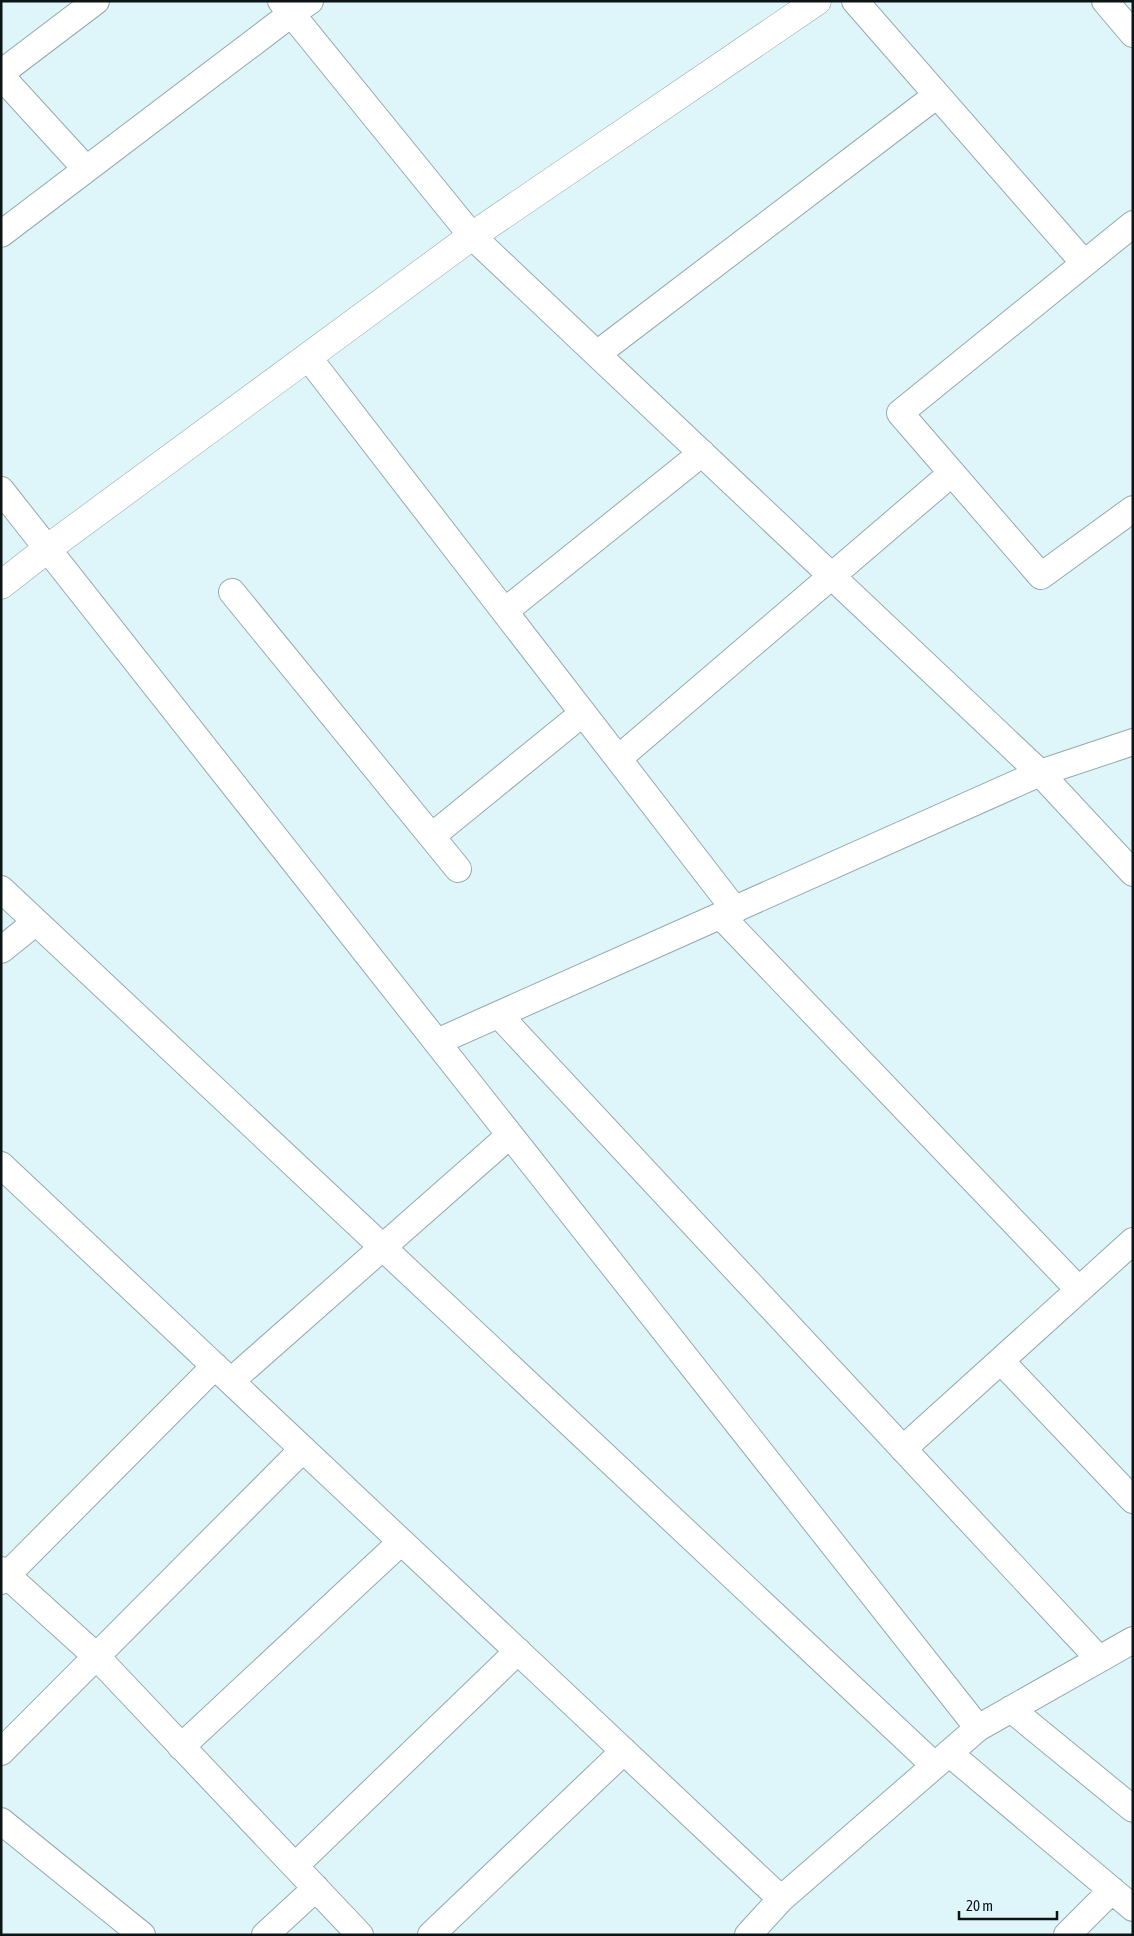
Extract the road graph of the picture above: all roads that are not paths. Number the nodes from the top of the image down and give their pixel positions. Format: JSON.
{"nodes":[{"id":1,"x":96,"y":1,"type":"edge"},
{"id":2,"x":817,"y":1,"type":"edge"},
{"id":3,"x":855,"y":1,"type":"edge"},
{"id":4,"x":1105,"y":1,"type":"edge"},
{"id":5,"x":294,"y":5,"type":"edge"},
{"id":6,"x":1133,"y":34,"type":"edge"},
{"id":7,"x":1,"y":75,"type":"edge"},
{"id":8,"x":937,"y":95,"type":"junction"},
{"id":9,"x":86,"y":169,"type":"junction"},
{"id":10,"x":1133,"y":224,"type":"edge"},
{"id":11,"x":1,"y":234,"type":"edge"},
{"id":12,"x":472,"y":236,"type":"junction"},
{"id":13,"x":1084,"y":263,"type":"junction"},
{"id":14,"x":597,"y":354,"type":"junction"},
{"id":15,"x":308,"y":357,"type":"junction"},
{"id":16,"x":702,"y":453,"type":"junction"},
{"id":17,"x":952,"y":473,"type":"junction"},
{"id":18,"x":1,"y":490,"type":"edge"},
{"id":19,"x":1133,"y":509,"type":"edge"},
{"id":20,"x":47,"y":549,"type":"junction"},
{"id":21,"x":832,"y":576,"type":"junction"},
{"id":22,"x":1,"y":586,"type":"edge"},
{"id":23,"x":232,"y":592,"type":"dead end"},
{"id":24,"x":504,"y":611,"type":"junction"},
{"id":25,"x":584,"y":713,"type":"junction"},
{"id":26,"x":1133,"y":742,"type":"edge"},
{"id":27,"x":619,"y":758,"type":"junction"},
{"id":28,"x":1040,"y":773,"type":"junction"},
{"id":29,"x":432,"y":836,"type":"junction"},
{"id":30,"x":458,"y":869,"type":"dead end"},
{"id":31,"x":1133,"y":873,"type":"edge"},
{"id":32,"x":1,"y":889,"type":"edge"},
{"id":33,"x":728,"y":913,"type":"junction"},
{"id":34,"x":36,"y":922,"type":"junction"},
{"id":35,"x":1,"y":950,"type":"edge"},
{"id":36,"x":499,"y":1015,"type":"junction"},
{"id":37,"x":437,"y":1042,"type":"junction"},
{"id":38,"x":510,"y":1135,"type":"junction"},
{"id":39,"x":1,"y":1165,"type":"edge"},
{"id":40,"x":1133,"y":1241,"type":"edge"},
{"id":41,"x":383,"y":1247,"type":"junction"},
{"id":42,"x":1079,"y":1290,"type":"junction"},
{"id":43,"x":1001,"y":1361,"type":"junction"},
{"id":44,"x":223,"y":1374,"type":"junction"},
{"id":45,"x":303,"y":1449,"type":"junction"},
{"id":46,"x":903,"y":1449,"type":"junction"},
{"id":47,"x":1133,"y":1500,"type":"edge"},
{"id":48,"x":401,"y":1542,"type":"junction"},
{"id":49,"x":3,"y":1575,"type":"edge"},
{"id":50,"x":1133,"y":1640,"type":"edge"},
{"id":51,"x":518,"y":1651,"type":"junction"},
{"id":52,"x":96,"y":1656,"type":"junction"},
{"id":53,"x":1099,"y":1659,"type":"junction"},
{"id":54,"x":1011,"y":1709,"type":"junction"},
{"id":55,"x":978,"y":1728,"type":"junction"},
{"id":56,"x":181,"y":1747,"type":"junction"},
{"id":57,"x":624,"y":1751,"type":"junction"},
{"id":58,"x":1,"y":1752,"type":"edge"},
{"id":59,"x":942,"y":1759,"type":"junction"},
{"id":60,"x":1133,"y":1809,"type":"edge"},
{"id":61,"x":1,"y":1821,"type":"edge"},
{"id":62,"x":295,"y":1866,"type":"junction"},
{"id":63,"x":316,"y":1888,"type":"junction"},
{"id":64,"x":1112,"y":1890,"type":"junction"},
{"id":65,"x":781,"y":1898,"type":"junction"},
{"id":66,"x":1133,"y":1908,"type":"edge"},
{"id":67,"x":142,"y":1935,"type":"edge"},
{"id":68,"x":265,"y":1935,"type":"edge"},
{"id":69,"x":360,"y":1935,"type":"edge"},
{"id":70,"x":431,"y":1935,"type":"edge"},
{"id":71,"x":748,"y":1935,"type":"edge"},
{"id":72,"x":1068,"y":1935,"type":"edge"}],
"edges":[{"from":1,"to":7,"type":"street"},
{"from":2,"to":12,"type":"street"},
{"from":3,"to":8,"type":"street"},
{"from":4,"to":6,"type":"street"},
{"from":5,"to":9,"type":"street"},
{"from":5,"to":12,"type":"street"},
{"from":7,"to":9,"type":"street"},
{"from":8,"to":13,"type":"street"},
{"from":8,"to":14,"type":"street"},
{"from":9,"to":11,"type":"street"},
{"from":10,"to":13,"type":"street"},
{"from":12,"to":14,"type":"street"},
{"from":12,"to":15,"type":"street"},
{"from":13,"to":17,"type":"street"},
{"from":14,"to":16,"type":"street"},
{"from":15,"to":20,"type":"street"},
{"from":15,"to":24,"type":"street"},
{"from":16,"to":21,"type":"street"},
{"from":16,"to":24,"type":"street"},
{"from":17,"to":19,"type":"street"},
{"from":17,"to":21,"type":"street"},
{"from":18,"to":20,"type":"street"},
{"from":20,"to":22,"type":"street"},
{"from":20,"to":37,"type":"street"},
{"from":21,"to":27,"type":"street"},
{"from":21,"to":28,"type":"street"},
{"from":23,"to":29,"type":"street"},
{"from":24,"to":25,"type":"street"},
{"from":25,"to":27,"type":"street"},
{"from":25,"to":29,"type":"street"},
{"from":26,"to":28,"type":"street"},
{"from":27,"to":33,"type":"street"},
{"from":28,"to":31,"type":"street"},
{"from":28,"to":33,"type":"street"},
{"from":29,"to":30,"type":"street"},
{"from":32,"to":34,"type":"street"},
{"from":33,"to":36,"type":"street"},
{"from":33,"to":42,"type":"street"},
{"from":34,"to":35,"type":"street"},
{"from":34,"to":41,"type":"street"},
{"from":36,"to":37,"type":"street"},
{"from":36,"to":46,"type":"street"},
{"from":37,"to":38,"type":"street"},
{"from":38,"to":41,"type":"street"},
{"from":38,"to":55,"type":"street"},
{"from":39,"to":44,"type":"street"},
{"from":40,"to":42,"type":"street"},
{"from":41,"to":44,"type":"street"},
{"from":41,"to":59,"type":"street"},
{"from":42,"to":43,"type":"street"},
{"from":43,"to":46,"type":"street"},
{"from":43,"to":47,"type":"street"},
{"from":44,"to":45,"type":"street"},
{"from":44,"to":49,"type":"street"},
{"from":45,"to":48,"type":"street"},
{"from":45,"to":52,"type":"street"},
{"from":46,"to":53,"type":"street"},
{"from":48,"to":51,"type":"street"},
{"from":48,"to":56,"type":"street"},
{"from":49,"to":52,"type":"street"},
{"from":50,"to":53,"type":"street"},
{"from":51,"to":57,"type":"street"},
{"from":51,"to":62,"type":"street"},
{"from":52,"to":56,"type":"street"},
{"from":52,"to":58,"type":"street"},
{"from":53,"to":54,"type":"street"},
{"from":54,"to":55,"type":"street"},
{"from":54,"to":60,"type":"street"},
{"from":55,"to":59,"type":"street"},
{"from":56,"to":62,"type":"street"},
{"from":57,"to":65,"type":"street"},
{"from":57,"to":70,"type":"street"},
{"from":59,"to":64,"type":"street"},
{"from":59,"to":65,"type":"street"},
{"from":61,"to":67,"type":"street"},
{"from":62,"to":63,"type":"street"},
{"from":63,"to":68,"type":"street"},
{"from":63,"to":69,"type":"street"},
{"from":64,"to":66,"type":"street"},
{"from":64,"to":72,"type":"street"},
{"from":65,"to":71,"type":"street"}]}
